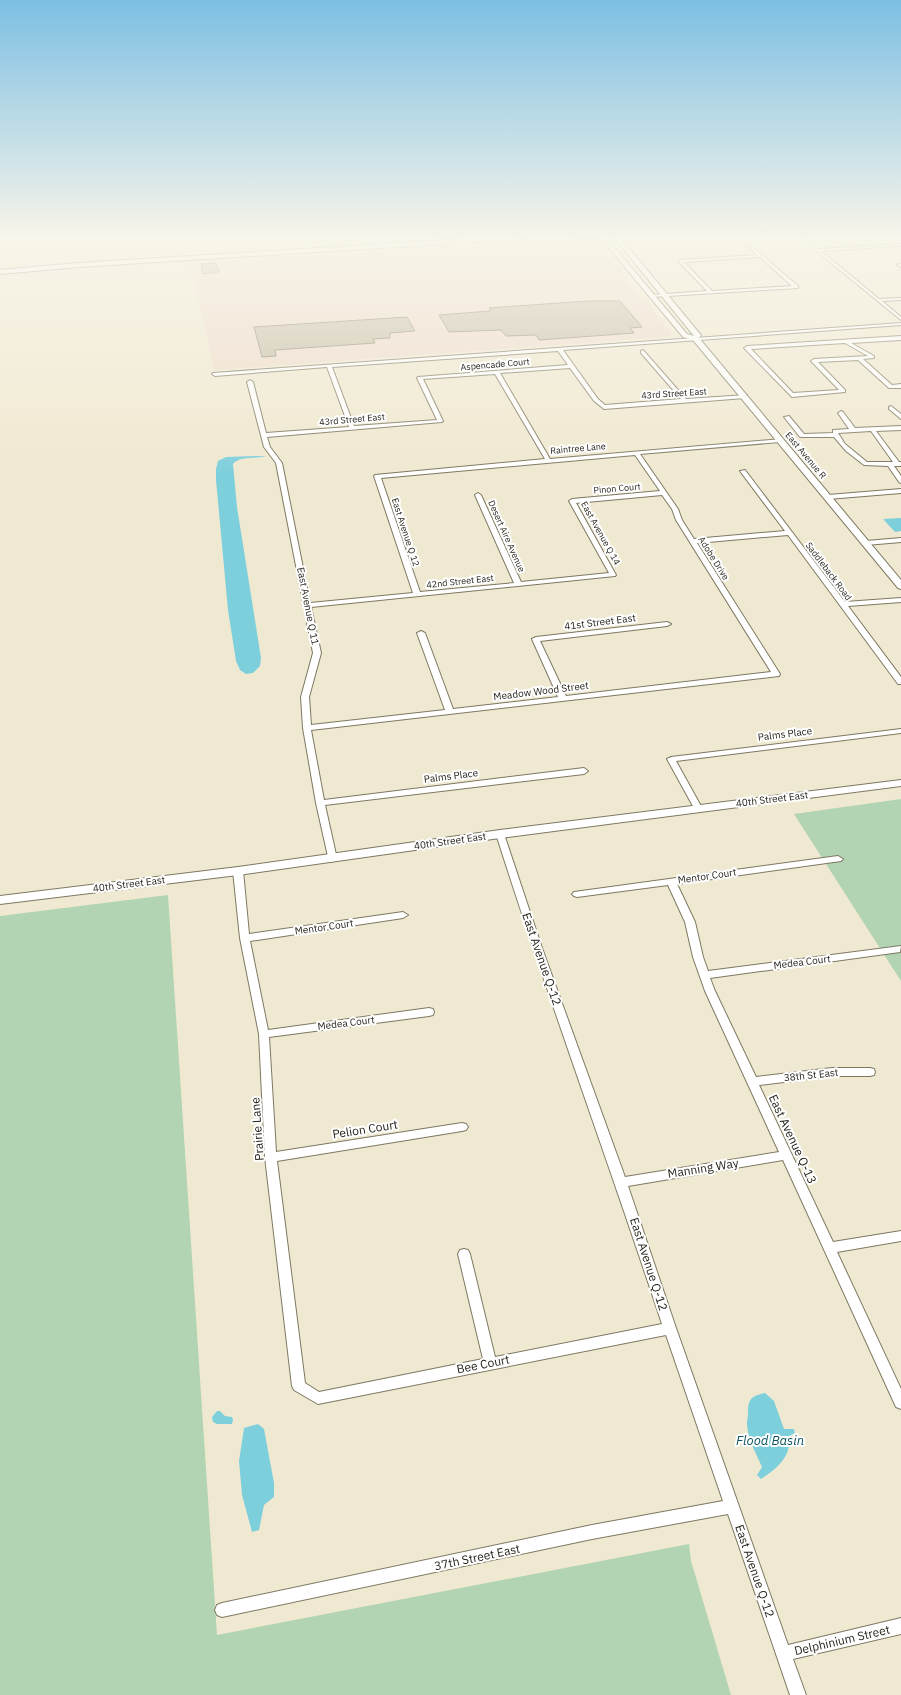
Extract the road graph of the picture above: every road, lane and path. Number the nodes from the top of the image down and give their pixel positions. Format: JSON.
{"nodes":[{"id":1,"x":668,"y":315,"type":"edge"},
{"id":2,"x":681,"y":315,"type":"edge"},
{"id":3,"x":901,"y":324,"type":"edge"},
{"id":4,"x":872,"y":326,"type":"junction"},
{"id":5,"x":877,"y":330,"type":"dead end"},
{"id":6,"x":882,"y":335,"type":"dead end"},
{"id":7,"x":695,"y":338,"type":"junction"},
{"id":8,"x":901,"y":338,"type":"edge"},
{"id":9,"x":887,"y":339,"type":"junction"},
{"id":10,"x":847,"y":342,"type":"junction"},
{"id":11,"x":559,"y":348,"type":"junction"},
{"id":12,"x":643,"y":352,"type":"dead end"},
{"id":13,"x":859,"y":358,"type":"junction"},
{"id":14,"x":329,"y":365,"type":"junction"},
{"id":15,"x":572,"y":366,"type":"junction"},
{"id":16,"x":497,"y":372,"type":"junction"},
{"id":17,"x":215,"y":374,"type":"dead end"},
{"id":18,"x":250,"y":382,"type":"dead end"},
{"id":19,"x":901,"y":386,"type":"edge"},
{"id":20,"x":745,"y":396,"type":"junction"},
{"id":21,"x":685,"y":401,"type":"junction"},
{"id":22,"x":891,"y":408,"type":"dead end"},
{"id":23,"x":841,"y":412,"type":"dead end"},
{"id":24,"x":787,"y":417,"type":"dead end"},
{"id":25,"x":901,"y":417,"type":"edge"},
{"id":26,"x":440,"y":421,"type":"joint"},
{"id":27,"x":352,"y":428,"type":"junction"},
{"id":28,"x":901,"y":428,"type":"edge"},
{"id":29,"x":853,"y":430,"type":"junction"},
{"id":30,"x":873,"y":430,"type":"junction"},
{"id":31,"x":264,"y":435,"type":"junction"},
{"id":32,"x":836,"y":435,"type":"junction"},
{"id":33,"x":780,"y":440,"type":"junction"},
{"id":34,"x":636,"y":452,"type":"junction"},
{"id":35,"x":548,"y":460,"type":"junction"},
{"id":36,"x":890,"y":464,"type":"junction"},
{"id":37,"x":899,"y":464,"type":"edge"},
{"id":38,"x":743,"y":471,"type":"dead end"},
{"id":39,"x":377,"y":476,"type":"joint"},
{"id":40,"x":901,"y":481,"type":"edge"},
{"id":41,"x":901,"y":491,"type":"edge"},
{"id":42,"x":664,"y":493,"type":"junction"},
{"id":43,"x":478,"y":496,"type":"dead end"},
{"id":44,"x":828,"y":497,"type":"junction"},
{"id":45,"x":572,"y":501,"type":"joint"},
{"id":46,"x":788,"y":533,"type":"junction"},
{"id":47,"x":901,"y":540,"type":"edge"},
{"id":48,"x":693,"y":541,"type":"junction"},
{"id":49,"x":866,"y":543,"type":"junction"},
{"id":50,"x":614,"y":575,"type":"joint"},
{"id":51,"x":518,"y":584,"type":"junction"},
{"id":52,"x":901,"y":586,"type":"edge"},
{"id":53,"x":417,"y":594,"type":"junction"},
{"id":54,"x":901,"y":600,"type":"edge"},
{"id":55,"x":842,"y":604,"type":"junction"},
{"id":56,"x":308,"y":605,"type":"junction"},
{"id":57,"x":666,"y":624,"type":"dead end"},
{"id":58,"x":421,"y":633,"type":"dead end"},
{"id":59,"x":776,"y":674,"type":"joint"},
{"id":60,"x":901,"y":682,"type":"edge"},
{"id":61,"x":563,"y":699,"type":"junction"},
{"id":62,"x":450,"y":712,"type":"junction"},
{"id":63,"x":308,"y":728,"type":"junction"},
{"id":64,"x":901,"y":731,"type":"edge"},
{"id":65,"x":584,"y":771,"type":"dead end"},
{"id":66,"x":901,"y":783,"type":"edge"},
{"id":67,"x":320,"y":803,"type":"junction"},
{"id":68,"x":698,"y":808,"type":"junction"},
{"id":69,"x":500,"y":834,"type":"junction"},
{"id":70,"x":332,"y":859,"type":"junction"},
{"id":71,"x":838,"y":859,"type":"dead end"},
{"id":72,"x":238,"y":871,"type":"junction"},
{"id":73,"x":671,"y":881,"type":"junction"},
{"id":74,"x":577,"y":894,"type":"dead end"},
{"id":75,"x":0,"y":900,"type":"edge"},
{"id":76,"x":403,"y":915,"type":"dead end"},
{"id":77,"x":245,"y":938,"type":"junction"},
{"id":78,"x":900,"y":949,"type":"dead end"},
{"id":79,"x":704,"y":975,"type":"junction"},
{"id":80,"x":429,"y":1012,"type":"dead end"},
{"id":81,"x":264,"y":1034,"type":"junction"},
{"id":82,"x":870,"y":1072,"type":"dead end"},
{"id":83,"x":752,"y":1082,"type":"junction"},
{"id":84,"x":462,"y":1126,"type":"dead end"},
{"id":85,"x":786,"y":1155,"type":"junction"},
{"id":86,"x":271,"y":1157,"type":"junction"},
{"id":87,"x":621,"y":1182,"type":"junction"},
{"id":88,"x":901,"y":1236,"type":"edge"},
{"id":89,"x":829,"y":1248,"type":"junction"},
{"id":90,"x":464,"y":1254,"type":"dead end"},
{"id":91,"x":670,"y":1328,"type":"junction"},
{"id":92,"x":490,"y":1363,"type":"junction"},
{"id":93,"x":299,"y":1386,"type":"joint"},
{"id":94,"x":901,"y":1403,"type":"edge"},
{"id":95,"x":732,"y":1506,"type":"junction"},
{"id":96,"x":222,"y":1610,"type":"dead end"},
{"id":97,"x":901,"y":1626,"type":"edge"},
{"id":98,"x":783,"y":1654,"type":"junction"},
{"id":99,"x":798,"y":1695,"type":"edge"}],
"edges":[{"from":1,"to":7,"type":"main road","name":"East Avenue R"},
{"from":2,"to":7,"type":"main road","name":"East Avenue R"},
{"from":3,"to":4,"type":"street"},
{"from":4,"to":5,"type":"street"},
{"from":4,"to":7,"type":"street"},
{"from":6,"to":9,"type":"street"},
{"from":7,"to":11,"type":"street"},
{"from":7,"to":20,"type":"main road","name":"East Avenue R"},
{"from":8,"to":9,"type":"street"},
{"from":9,"to":10,"type":"street"},
{"from":10,"to":13,"type":"street"},
{"from":10,"to":13,"type":"street"},
{"from":11,"to":14,"type":"street"},
{"from":11,"to":15,"type":"street"},
{"from":12,"to":21,"type":"street"},
{"from":13,"to":19,"type":"street"},
{"from":14,"to":17,"type":"street"},
{"from":14,"to":27,"type":"street"},
{"from":15,"to":16,"type":"street","name":"Aspencade Court"},
{"from":15,"to":21,"type":"street","name":"43rd Street East"},
{"from":16,"to":26,"type":"street","name":"Aspencade Court"},
{"from":16,"to":35,"type":"street"},
{"from":18,"to":31,"type":"street","name":"East Avenue Q 11"},
{"from":20,"to":21,"type":"street","name":"43rd Street East"},
{"from":20,"to":33,"type":"main road","name":"East Avenue R"},
{"from":22,"to":25,"type":"street"},
{"from":23,"to":29,"type":"street"},
{"from":24,"to":32,"type":"street"},
{"from":26,"to":27,"type":"street","name":"43rd Street East"},
{"from":27,"to":31,"type":"street","name":"43rd Street East"},
{"from":28,"to":30,"type":"street"},
{"from":29,"to":30,"type":"street"},
{"from":29,"to":32,"type":"street"},
{"from":30,"to":37,"type":"street"},
{"from":31,"to":56,"type":"street","name":"East Avenue Q 11"},
{"from":32,"to":36,"type":"street"},
{"from":33,"to":34,"type":"street","name":"Raintree Lane"},
{"from":33,"to":44,"type":"main road","name":"East Avenue R"},
{"from":34,"to":35,"type":"street","name":"Raintree Lane"},
{"from":34,"to":42,"type":"street","name":"Adobe Drive"},
{"from":35,"to":39,"type":"street","name":"Raintree Lane"},
{"from":36,"to":37,"type":"street"},
{"from":36,"to":40,"type":"street"},
{"from":38,"to":46,"type":"street","name":"Saddleback Road"},
{"from":39,"to":53,"type":"street","name":"East Avenue Q 12"},
{"from":41,"to":44,"type":"street"},
{"from":42,"to":45,"type":"street","name":"Pinon Court"},
{"from":42,"to":48,"type":"street","name":"Adobe Drive"},
{"from":43,"to":51,"type":"street","name":"Desert Aire Avenue"},
{"from":44,"to":49,"type":"main road","name":"East Avenue R"},
{"from":45,"to":50,"type":"street","name":"East Avenue Q 14"},
{"from":46,"to":48,"type":"street"},
{"from":46,"to":55,"type":"street","name":"Saddleback Road"},
{"from":47,"to":49,"type":"street"},
{"from":48,"to":59,"type":"street","name":"Adobe Drive"},
{"from":49,"to":52,"type":"main road","name":"East Avenue R"},
{"from":50,"to":51,"type":"street","name":"42nd Street East"},
{"from":51,"to":53,"type":"street","name":"42nd Street East"},
{"from":53,"to":56,"type":"street","name":"42nd Street East"},
{"from":54,"to":55,"type":"street"},
{"from":55,"to":60,"type":"street","name":"Saddleback Road"},
{"from":56,"to":63,"type":"street","name":"East Avenue Q 11"},
{"from":57,"to":61,"type":"street","name":"41st Street East"},
{"from":58,"to":62,"type":"street"},
{"from":59,"to":61,"type":"street","name":"Meadow Wood Street"},
{"from":61,"to":62,"type":"street","name":"Meadow Wood Street"},
{"from":62,"to":63,"type":"street","name":"Meadow Wood Street"},
{"from":63,"to":67,"type":"street","name":"East Avenue Q 11"},
{"from":64,"to":68,"type":"street","name":"Palms Place"},
{"from":65,"to":67,"type":"street","name":"Palms Place"},
{"from":66,"to":68,"type":"main road","name":"40th Street East"},
{"from":67,"to":70,"type":"street","name":"East Avenue Q 11"},
{"from":68,"to":69,"type":"main road","name":"40th Street East"},
{"from":69,"to":70,"type":"main road","name":"40th Street East"},
{"from":69,"to":87,"type":"street","name":"East Avenue Q-12"},
{"from":70,"to":72,"type":"main road","name":"40th Street East"},
{"from":71,"to":73,"type":"street","name":"Mentor Court"},
{"from":72,"to":75,"type":"main road","name":"40th Street East"},
{"from":72,"to":77,"type":"street","name":"Prairie Lane"},
{"from":73,"to":74,"type":"street","name":"Mentor Court"},
{"from":73,"to":79,"type":"street","name":"East Avenue Q-13"},
{"from":76,"to":77,"type":"street","name":"Mentor Court"},
{"from":77,"to":81,"type":"street","name":"Prairie Lane"},
{"from":78,"to":79,"type":"street","name":"Medea Court"},
{"from":79,"to":83,"type":"street","name":"East Avenue Q-13"},
{"from":80,"to":81,"type":"street","name":"Medea Court"},
{"from":81,"to":86,"type":"street","name":"Prairie Lane"},
{"from":82,"to":83,"type":"street","name":"38th St East"},
{"from":83,"to":85,"type":"street","name":"East Avenue Q-13"},
{"from":84,"to":86,"type":"street","name":"Pelion Court"},
{"from":85,"to":87,"type":"street","name":"Manning Way"},
{"from":85,"to":89,"type":"street","name":"East Avenue Q-13"},
{"from":86,"to":93,"type":"street","name":"Prairie Lane"},
{"from":87,"to":91,"type":"street","name":"East Avenue Q-12"},
{"from":88,"to":89,"type":"street"},
{"from":89,"to":94,"type":"street","name":"East Avenue Q-13"},
{"from":90,"to":92,"type":"street"},
{"from":91,"to":92,"type":"street","name":"Bee Court"},
{"from":91,"to":95,"type":"street","name":"East Avenue Q-12"},
{"from":92,"to":93,"type":"street","name":"Bee Court"},
{"from":95,"to":96,"type":"street","name":"37th Street East"},
{"from":95,"to":98,"type":"street","name":"East Avenue Q-12"},
{"from":97,"to":98,"type":"street","name":"Delphinium Street"},
{"from":98,"to":99,"type":"street","name":"East Avenue Q-12"}]}
